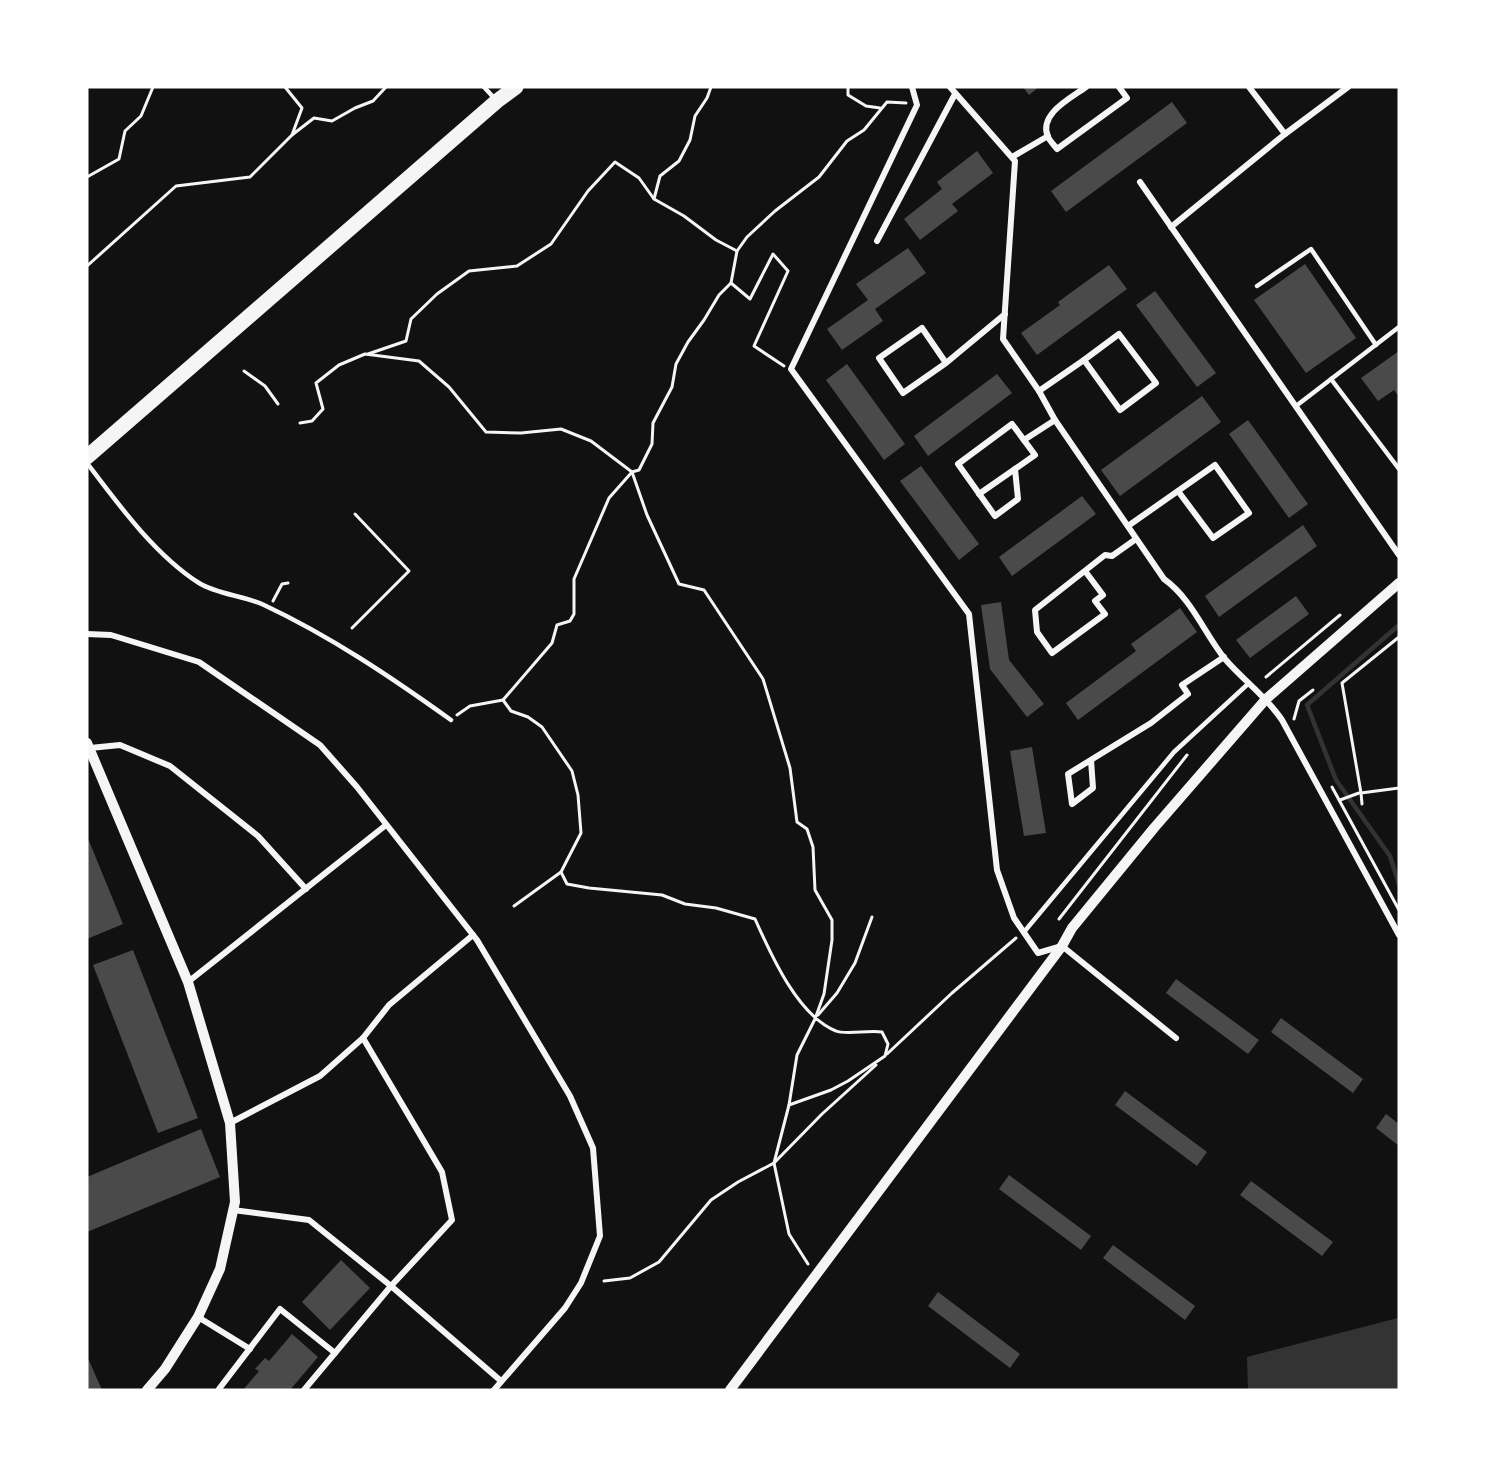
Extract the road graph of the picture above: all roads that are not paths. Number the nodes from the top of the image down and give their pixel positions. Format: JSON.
{"nodes":[{"id":1,"x":484,"y":87,"type":"edge"},
{"id":2,"x":516,"y":87,"type":"edge"},
{"id":3,"x":912,"y":87,"type":"edge"},
{"id":4,"x":950,"y":87,"type":"edge"},
{"id":5,"x":1086,"y":87,"type":"edge"},
{"id":6,"x":1119,"y":87,"type":"edge"},
{"id":7,"x":1249,"y":87,"type":"edge"},
{"id":8,"x":1348,"y":87,"type":"edge"},
{"id":9,"x":956,"y":94,"type":"junction"},
{"id":10,"x":497,"y":101,"type":"junction"},
{"id":11,"x":1285,"y":134,"type":"junction"},
{"id":12,"x":1048,"y":136,"type":"junction"},
{"id":13,"x":1012,"y":158,"type":"junction"},
{"id":14,"x":1140,"y":182,"type":"dead end"},
{"id":15,"x":1171,"y":227,"type":"junction"},
{"id":16,"x":877,"y":241,"type":"dead end"},
{"id":17,"x":1257,"y":286,"type":"dead end"},
{"id":18,"x":1005,"y":314,"type":"junction"},
{"id":19,"x":1399,"y":327,"type":"edge"},
{"id":20,"x":1376,"y":345,"type":"junction"},
{"id":21,"x":1084,"y":360,"type":"junction"},
{"id":22,"x":946,"y":363,"type":"junction"},
{"id":23,"x":1331,"y":379,"type":"junction"},
{"id":24,"x":1039,"y":391,"type":"junction"},
{"id":25,"x":1296,"y":406,"type":"junction"},
{"id":26,"x":1055,"y":420,"type":"junction"},
{"id":27,"x":1024,"y":440,"type":"junction"},
{"id":28,"x":87,"y":458,"type":"edge"},
{"id":29,"x":87,"y":463,"type":"edge"},
{"id":30,"x":1015,"y":469,"type":"junction"},
{"id":31,"x":1399,"y":469,"type":"edge"},
{"id":32,"x":1178,"y":491,"type":"junction"},
{"id":33,"x":979,"y":494,"type":"junction"},
{"id":34,"x":1128,"y":526,"type":"junction"},
{"id":35,"x":1136,"y":539,"type":"junction"},
{"id":36,"x":1399,"y":555,"type":"edge"},
{"id":37,"x":1085,"y":571,"type":"junction"},
{"id":38,"x":1399,"y":583,"type":"edge"},
{"id":39,"x":87,"y":634,"type":"edge"},
{"id":40,"x":1224,"y":657,"type":"junction"},
{"id":41,"x":1249,"y":683,"type":"junction"},
{"id":42,"x":1266,"y":699,"type":"junction"},
{"id":43,"x":451,"y":720,"type":"dead end"},
{"id":44,"x":88,"y":746,"type":"edge"},
{"id":45,"x":1091,"y":760,"type":"junction"},
{"id":46,"x":386,"y":825,"type":"junction"},
{"id":47,"x":306,"y":889,"type":"junction"},
{"id":48,"x":1024,"y":932,"type":"junction"},
{"id":49,"x":473,"y":935,"type":"junction"},
{"id":50,"x":1399,"y":935,"type":"edge"},
{"id":51,"x":1062,"y":946,"type":"junction"},
{"id":52,"x":188,"y":981,"type":"junction"},
{"id":53,"x":363,"y":1038,"type":"junction"},
{"id":54,"x":1176,"y":1038,"type":"dead end"},
{"id":55,"x":231,"y":1123,"type":"junction"},
{"id":56,"x":233,"y":1210,"type":"junction"},
{"id":57,"x":391,"y":1286,"type":"junction"},
{"id":58,"x":198,"y":1317,"type":"junction"},
{"id":59,"x":250,"y":1349,"type":"junction"},
{"id":60,"x":335,"y":1353,"type":"junction"},
{"id":61,"x":501,"y":1382,"type":"junction"},
{"id":62,"x":219,"y":1389,"type":"edge"},
{"id":63,"x":147,"y":1390,"type":"edge"},
{"id":64,"x":304,"y":1390,"type":"edge"},
{"id":65,"x":494,"y":1390,"type":"edge"},
{"id":66,"x":731,"y":1390,"type":"edge"}],
"edges":[{"from":1,"to":10,"type":"lane"},
{"from":2,"to":10,"type":"main road"},
{"from":3,"to":48,"type":"street"},
{"from":4,"to":9,"type":"street"},
{"from":5,"to":12,"type":"street"},
{"from":6,"to":12,"type":"street"},
{"from":7,"to":11,"type":"street"},
{"from":8,"to":11,"type":"street"},
{"from":9,"to":13,"type":"street"},
{"from":9,"to":16,"type":"street"},
{"from":10,"to":28,"type":"main road"},
{"from":11,"to":15,"type":"street"},
{"from":12,"to":13,"type":"street"},
{"from":13,"to":18,"type":"street"},
{"from":14,"to":15,"type":"street"},
{"from":15,"to":25,"type":"street"},
{"from":17,"to":20,"type":"lane"},
{"from":18,"to":22,"type":"street"},
{"from":18,"to":24,"type":"street"},
{"from":19,"to":20,"type":"lane"},
{"from":20,"to":23,"type":"lane"},
{"from":21,"to":21,"type":"street"},
{"from":21,"to":24,"type":"street"},
{"from":22,"to":22,"type":"street"},
{"from":23,"to":25,"type":"lane"},
{"from":23,"to":31,"type":"lane"},
{"from":24,"to":26,"type":"street"},
{"from":25,"to":36,"type":"street"},
{"from":26,"to":27,"type":"street"},
{"from":26,"to":34,"type":"street"},
{"from":27,"to":30,"type":"street"},
{"from":27,"to":33,"type":"street"},
{"from":29,"to":43,"type":"lane"},
{"from":30,"to":33,"type":"street"},
{"from":30,"to":33,"type":"street"},
{"from":32,"to":32,"type":"street"},
{"from":32,"to":34,"type":"street"},
{"from":34,"to":35,"type":"street"},
{"from":35,"to":37,"type":"street"},
{"from":35,"to":40,"type":"street"},
{"from":37,"to":37,"type":"street"},
{"from":38,"to":42,"type":"street"},
{"from":39,"to":46,"type":"street"},
{"from":40,"to":41,"type":"street"},
{"from":40,"to":45,"type":"street"},
{"from":41,"to":42,"type":"street"},
{"from":41,"to":48,"type":"lane"},
{"from":42,"to":50,"type":"street"},
{"from":42,"to":51,"type":"street"},
{"from":44,"to":47,"type":"street"},
{"from":44,"to":52,"type":"street"},
{"from":45,"to":45,"type":"street"},
{"from":46,"to":47,"type":"street"},
{"from":46,"to":49,"type":"street"},
{"from":47,"to":52,"type":"street"},
{"from":48,"to":51,"type":"street"},
{"from":49,"to":53,"type":"street"},
{"from":49,"to":61,"type":"street"},
{"from":51,"to":54,"type":"street"},
{"from":51,"to":66,"type":"street"},
{"from":52,"to":55,"type":"street"},
{"from":53,"to":55,"type":"street"},
{"from":53,"to":57,"type":"street"},
{"from":55,"to":56,"type":"street"},
{"from":56,"to":57,"type":"street"},
{"from":56,"to":58,"type":"street"},
{"from":57,"to":60,"type":"street"},
{"from":57,"to":61,"type":"street"},
{"from":58,"to":59,"type":"street"},
{"from":58,"to":63,"type":"street"},
{"from":59,"to":60,"type":"street"},
{"from":59,"to":62,"type":"street"},
{"from":60,"to":64,"type":"street"},
{"from":61,"to":65,"type":"street"}]}
